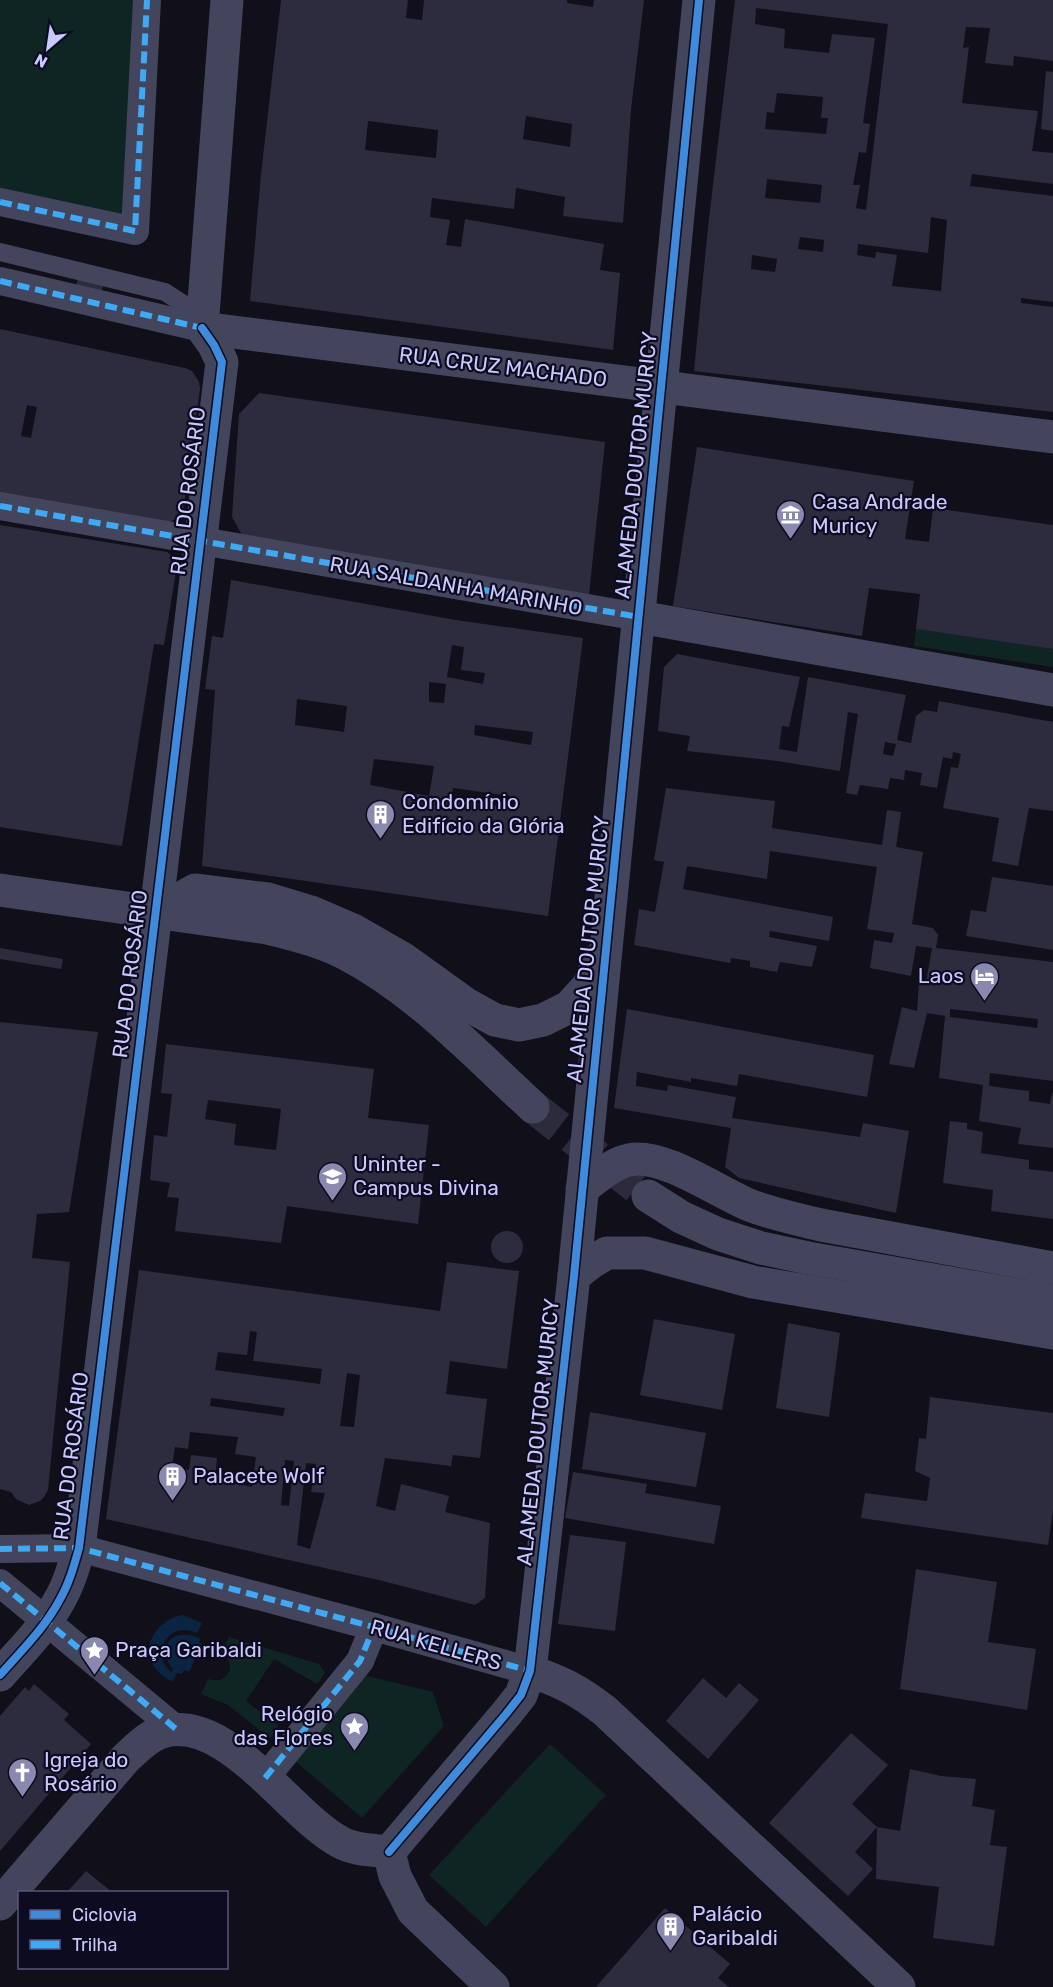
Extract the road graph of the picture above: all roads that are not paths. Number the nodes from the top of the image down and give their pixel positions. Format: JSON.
{"nodes":[{"id":1,"x":147,"y":0,"type":"edge"},
{"id":2,"x":227,"y":0,"type":"edge"},
{"id":3,"x":699,"y":0,"type":"edge"},
{"id":4,"x":0,"y":202,"type":"edge"},
{"id":5,"x":0,"y":252,"type":"edge"},
{"id":6,"x":0,"y":281,"type":"edge"},
{"id":7,"x":202,"y":328,"type":"junction"},
{"id":8,"x":662,"y":387,"type":"junction"},
{"id":9,"x":1053,"y":437,"type":"edge"},
{"id":10,"x":0,"y":507,"type":"edge"},
{"id":11,"x":201,"y":541,"type":"junction"},
{"id":12,"x":639,"y":617,"type":"junction"},
{"id":13,"x":1053,"y":690,"type":"edge"},
{"id":14,"x":0,"y":890,"type":"edge"},
{"id":15,"x":156,"y":912,"type":"junction"},
{"id":16,"x":607,"y":941,"type":"junction"},
{"id":17,"x":533,"y":1107,"type":"tunnel mouth"},
{"id":18,"x":582,"y":1189,"type":"junction"},
{"id":19,"x":648,"y":1196,"type":"tunnel mouth"},
{"id":20,"x":1053,"y":1268,"type":"edge"},
{"id":21,"x":574,"y":1276,"type":"junction"},
{"id":22,"x":1053,"y":1301,"type":"edge"},
{"id":23,"x":1053,"y":1333,"type":"edge"},
{"id":24,"x":79,"y":1548,"type":"junction"},
{"id":25,"x":0,"y":1549,"type":"edge"},
{"id":26,"x":0,"y":1582,"type":"edge"},
{"id":27,"x":46,"y":1622,"type":"junction"},
{"id":28,"x":374,"y":1627,"type":"junction"},
{"id":29,"x":530,"y":1671,"type":"junction"},
{"id":30,"x":0,"y":1675,"type":"edge"},
{"id":31,"x":176,"y":1730,"type":"junction"},
{"id":32,"x":265,"y":1778,"type":"junction"},
{"id":33,"x":389,"y":1852,"type":"junction"},
{"id":34,"x":0,"y":1904,"type":"edge"},
{"id":35,"x":493,"y":1987,"type":"edge"},
{"id":36,"x":899,"y":1987,"type":"edge"}],
"edges":[{"from":1,"to":4,"type":"street"},
{"from":2,"to":7,"type":"street"},
{"from":3,"to":8,"type":"street","name":"ALAMEDA DOUTOR MURICY"},
{"from":5,"to":7,"type":"lane"},
{"from":6,"to":7,"type":"street"},
{"from":7,"to":8,"type":"street","name":"RUA CRUZ MACHADO"},
{"from":7,"to":11,"type":"street","name":"RUA DO ROSÁRIO"},
{"from":8,"to":9,"type":"street","name":"RUA CRUZ MACHADO"},
{"from":8,"to":12,"type":"street","name":"ALAMEDA DOUTOR MURICY"},
{"from":10,"to":11,"type":"street","name":"RUA SALDANHA MARINHO"},
{"from":11,"to":12,"type":"street","name":"RUA SALDANHA MARINHO"},
{"from":11,"to":15,"type":"street","name":"RUA DO ROSÁRIO"},
{"from":12,"to":13,"type":"street","name":"RUA SALDANHA MARINHO"},
{"from":12,"to":16,"type":"street","name":"ALAMEDA DOUTOR MURICY"},
{"from":14,"to":15,"type":"street"},
{"from":15,"to":16,"type":"street"},
{"from":15,"to":17,"type":"street"},
{"from":15,"to":24,"type":"street","name":"RUA DO ROSÁRIO"},
{"from":16,"to":18,"type":"street","name":"ALAMEDA DOUTOR MURICY"},
{"from":18,"to":20,"type":"street"},
{"from":18,"to":21,"type":"street","name":"ALAMEDA DOUTOR MURICY"},
{"from":19,"to":22,"type":"street"},
{"from":21,"to":23,"type":"street"},
{"from":21,"to":29,"type":"street","name":"ALAMEDA DOUTOR MURICY"},
{"from":24,"to":25,"type":"street","name":"RUA KELLERS"},
{"from":24,"to":27,"type":"street","name":"RUA DO ROSÁRIO"},
{"from":24,"to":28,"type":"street","name":"RUA KELLERS"},
{"from":26,"to":27,"type":"street"},
{"from":27,"to":30,"type":"street","name":"RUA DO ROSÁRIO"},
{"from":27,"to":31,"type":"street"},
{"from":28,"to":29,"type":"street","name":"RUA KELLERS"},
{"from":28,"to":32,"type":"street"},
{"from":29,"to":33,"type":"street","name":"ALAMEDA DOUTOR MURICY"},
{"from":29,"to":36,"type":"street","name":"RUA KELLERS"},
{"from":31,"to":32,"type":"street"},
{"from":31,"to":34,"type":"street"},
{"from":32,"to":33,"type":"street"},
{"from":33,"to":35,"type":"street"}]}
